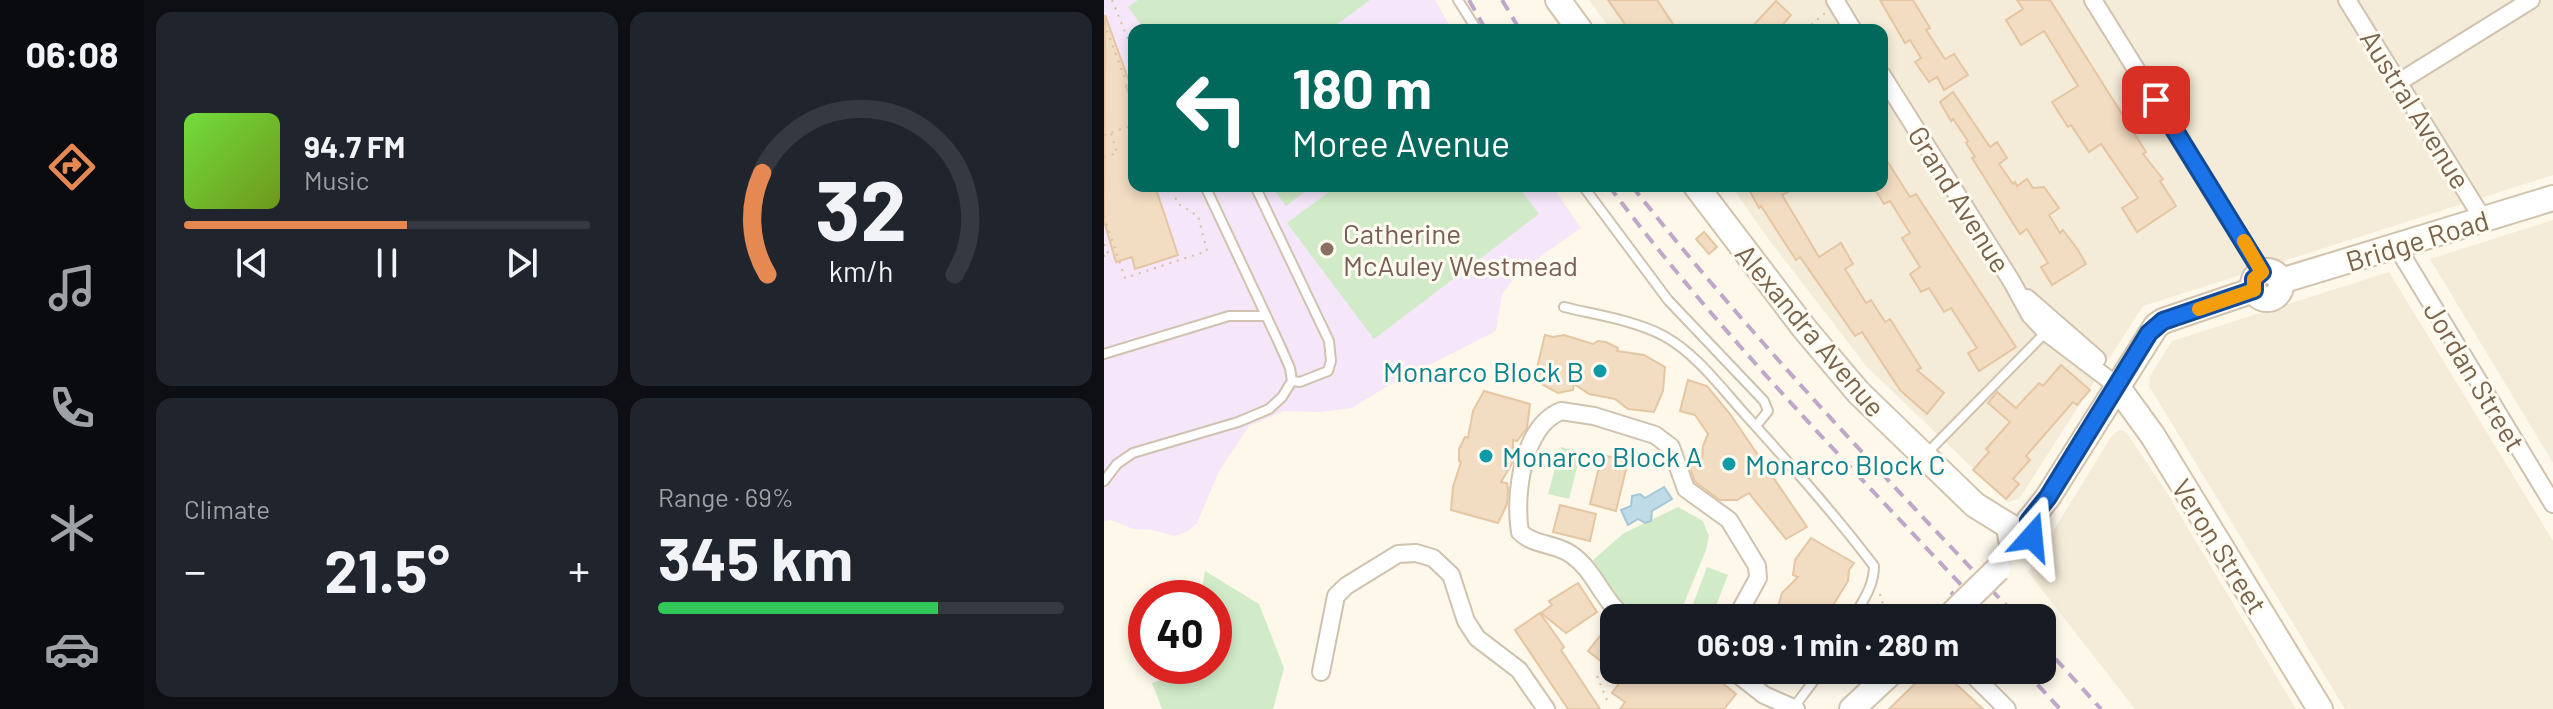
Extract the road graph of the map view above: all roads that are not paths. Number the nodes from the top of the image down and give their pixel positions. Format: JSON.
{"nodes":[{"id":1,"x":1458,"y":0,"type":"edge"},
{"id":2,"x":1558,"y":0,"type":"edge"},
{"id":3,"x":2093,"y":0,"type":"edge"},
{"id":4,"x":2347,"y":0,"type":"edge"},
{"id":5,"x":2531,"y":0,"type":"edge"},
{"id":6,"x":1831,"y":4,"type":"edge"},
{"id":7,"x":1473,"y":24,"type":"edge"},
{"id":8,"x":1576,"y":24,"type":"edge"},
{"id":9,"x":1848,"y":24,"type":"edge"},
{"id":10,"x":2399,"y":82,"type":"junction"},
{"id":11,"x":1888,"y":85,"type":"edge"},
{"id":12,"x":1208,"y":192,"type":"edge"},
{"id":13,"x":1258,"y":192,"type":"edge"},
{"id":14,"x":1587,"y":192,"type":"edge"},
{"id":15,"x":1701,"y":192,"type":"edge"},
{"id":16,"x":2553,"y":198,"type":"edge"},
{"id":17,"x":2483,"y":219,"type":"junction"},
{"id":18,"x":2397,"y":247,"type":"junction"},
{"id":19,"x":2266,"y":281,"type":"junction"},
{"id":20,"x":2012,"y":282,"type":"junction"},
{"id":21,"x":1564,"y":307,"type":"dead end"},
{"id":22,"x":1266,"y":316,"type":"junction"},
{"id":23,"x":2046,"y":332,"type":"junction"},
{"id":24,"x":1104,"y":354,"type":"edge"},
{"id":25,"x":1292,"y":381,"type":"junction"},
{"id":26,"x":2116,"y":385,"type":"junction"},
{"id":27,"x":1756,"y":426,"type":"junction"},
{"id":28,"x":1924,"y":457,"type":"junction"},
{"id":29,"x":1104,"y":481,"type":"edge"},
{"id":30,"x":2553,"y":504,"type":"edge"},
{"id":31,"x":2017,"y":530,"type":"junction"},
{"id":32,"x":1613,"y":604,"type":"edge"},
{"id":33,"x":1744,"y":604,"type":"edge"},
{"id":34,"x":1860,"y":604,"type":"edge"},
{"id":35,"x":1962,"y":604,"type":"edge"},
{"id":36,"x":1321,"y":672,"type":"dead end"},
{"id":37,"x":1750,"y":684,"type":"edge"},
{"id":38,"x":1812,"y":684,"type":"edge"},
{"id":39,"x":1879,"y":684,"type":"edge"},
{"id":40,"x":1982,"y":684,"type":"edge"},
{"id":41,"x":1794,"y":708,"type":"edge"},
{"id":42,"x":1546,"y":709,"type":"edge"},
{"id":43,"x":1852,"y":709,"type":"edge"},
{"id":44,"x":2007,"y":709,"type":"edge"},
{"id":45,"x":2320,"y":709,"type":"edge"}],
"edges":[{"from":1,"to":7,"type":"lane"},
{"from":2,"to":8,"type":"street"},
{"from":3,"to":19,"type":"street"},
{"from":4,"to":10,"type":"street","name":"Austral Avenue"},
{"from":5,"to":10,"type":"street"},
{"from":6,"to":9,"type":"street"},
{"from":10,"to":17,"type":"street","name":"Austral Avenue"},
{"from":11,"to":20,"type":"street","name":"Grand Avenue"},
{"from":12,"to":22,"type":"lane"},
{"from":13,"to":25,"type":"lane"},
{"from":14,"to":27,"type":"lane"},
{"from":15,"to":28,"type":"street","name":"Alexandra Avenue"},
{"from":16,"to":17,"type":"street","name":"Bridge Road"},
{"from":17,"to":18,"type":"street","name":"Bridge Road"},
{"from":18,"to":19,"type":"street","name":"Bridge Road"},
{"from":18,"to":30,"type":"street","name":"Jordan Street"},
{"from":19,"to":26,"type":"street","name":"Bridge Road"},
{"from":20,"to":23,"type":"street","name":"Grand Avenue"},
{"from":20,"to":26,"type":"street","name":"Grand Avenue"},
{"from":21,"to":27,"type":"lane"},
{"from":22,"to":24,"type":"lane"},
{"from":22,"to":25,"type":"lane"},
{"from":23,"to":26,"type":"street","name":"Grand Avenue"},
{"from":23,"to":28,"type":"lane"},
{"from":25,"to":29,"type":"lane"},
{"from":26,"to":31,"type":"street","name":"Bridge Road"},
{"from":26,"to":45,"type":"street","name":"Veron Street"},
{"from":27,"to":34,"type":"lane"},
{"from":28,"to":31,"type":"street","name":"Alexandra Avenue"},
{"from":31,"to":35,"type":"street","name":"Bridge Road","bridge":true},
{"from":32,"to":33,"type":"street"},
{"from":36,"to":42,"type":"street"},
{"from":37,"to":41,"type":"street"},
{"from":38,"to":41,"type":"lane"},
{"from":39,"to":43,"type":"street"},
{"from":40,"to":44,"type":"street"}]}
